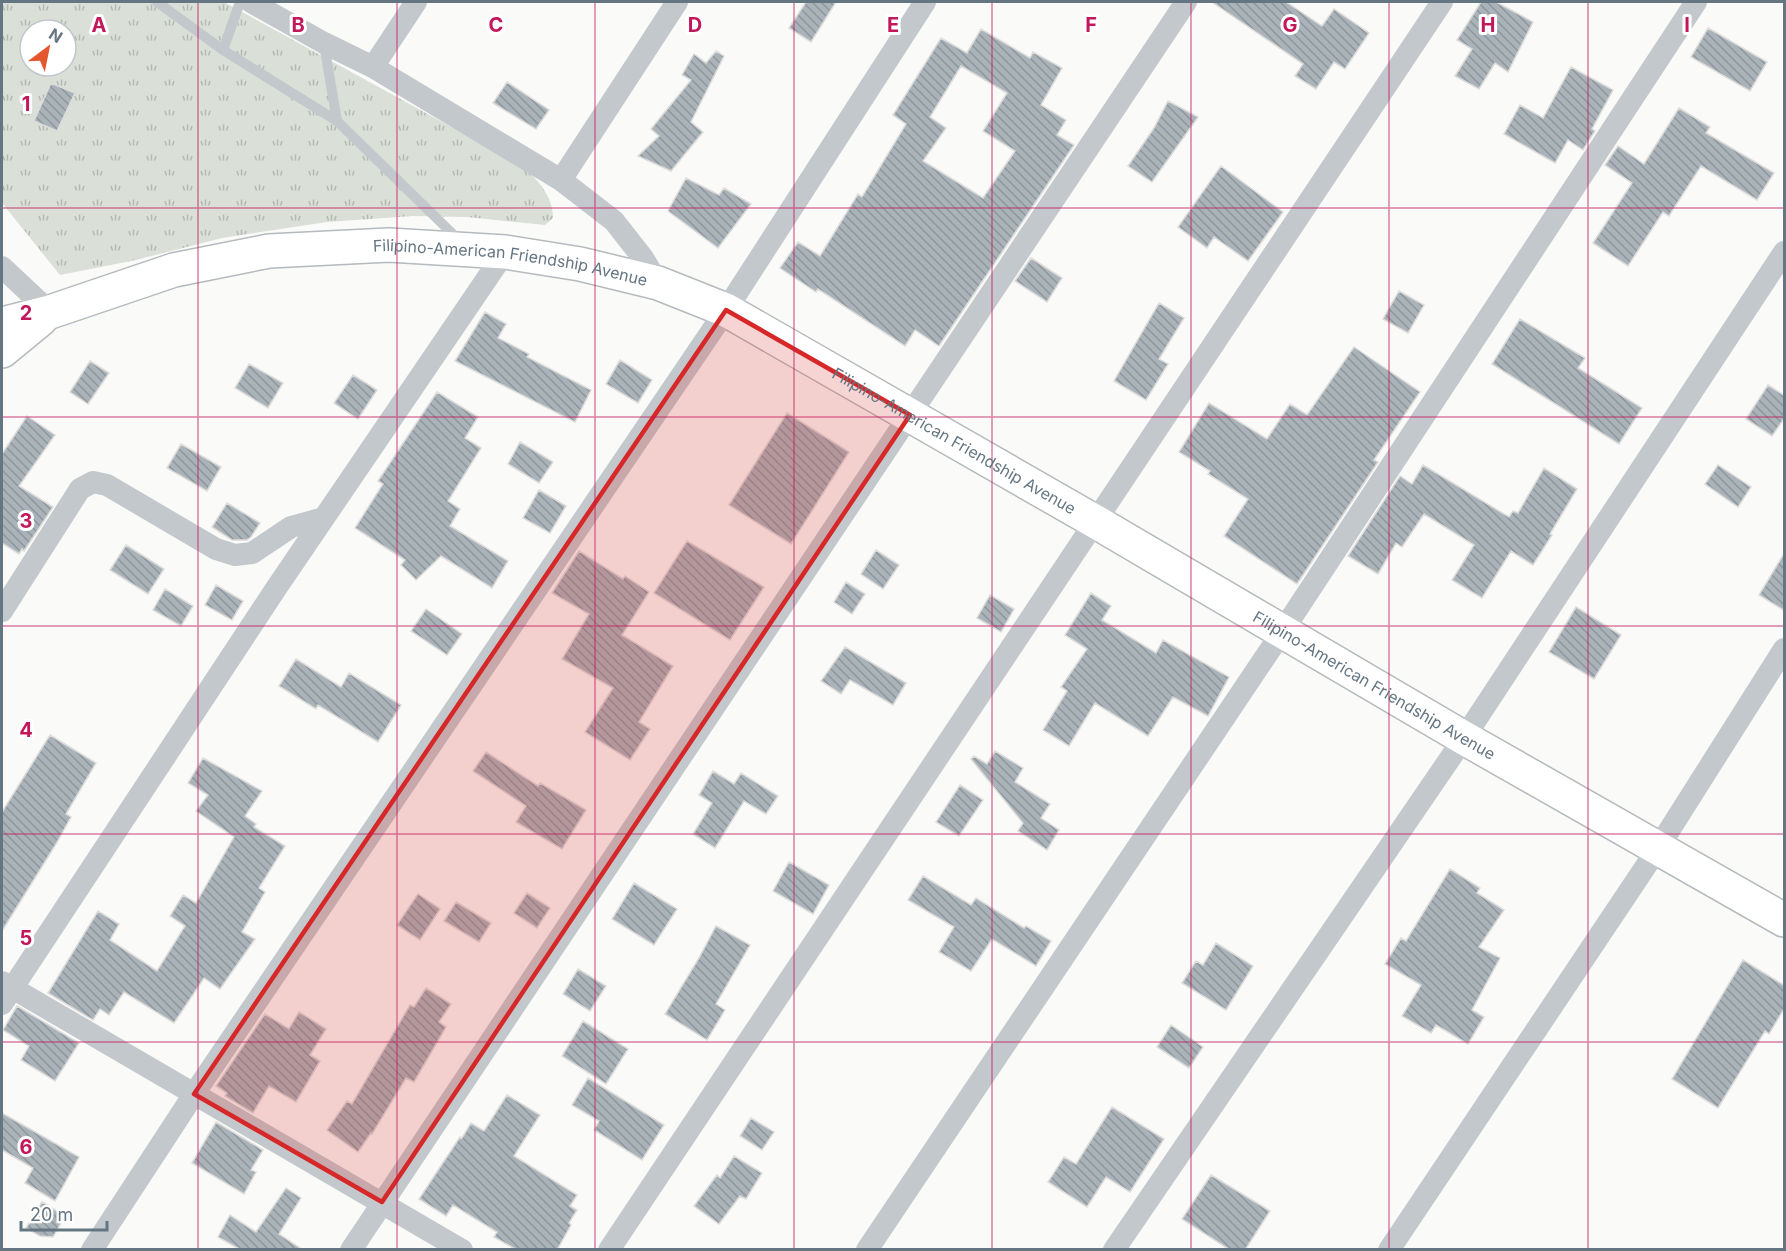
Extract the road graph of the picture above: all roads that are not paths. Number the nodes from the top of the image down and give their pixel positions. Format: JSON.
{"nodes":[{"id":1,"x":157,"y":2,"type":"edge"},
{"id":2,"x":240,"y":2,"type":"edge"},
{"id":3,"x":251,"y":2,"type":"edge"},
{"id":4,"x":416,"y":2,"type":"edge"},
{"id":5,"x":677,"y":2,"type":"edge"},
{"id":6,"x":925,"y":2,"type":"edge"},
{"id":7,"x":1186,"y":2,"type":"edge"},
{"id":8,"x":1442,"y":2,"type":"edge"},
{"id":9,"x":1696,"y":2,"type":"edge"},
{"id":10,"x":324,"y":44,"type":"junction"},
{"id":11,"x":223,"y":50,"type":"junction"},
{"id":12,"x":373,"y":67,"type":"junction"},
{"id":13,"x":337,"y":121,"type":"junction"},
{"id":14,"x":561,"y":180,"type":"junction"},
{"id":15,"x":469,"y":250,"type":"junction"},
{"id":16,"x":505,"y":252,"type":"junction"},
{"id":17,"x":1785,"y":252,"type":"edge"},
{"id":18,"x":2,"y":267,"type":"edge"},
{"id":19,"x":658,"y":283,"type":"junction"},
{"id":20,"x":726,"y":310,"type":"junction"},
{"id":21,"x":50,"y":312,"type":"junction"},
{"id":22,"x":2,"y":324,"type":"edge"},
{"id":23,"x":2,"y":351,"type":"edge"},
{"id":24,"x":910,"y":415,"type":"junction"},
{"id":25,"x":324,"y":518,"type":"junction"},
{"id":26,"x":1096,"y":522,"type":"junction"},
{"id":27,"x":2,"y":611,"type":"edge"},
{"id":28,"x":1282,"y":632,"type":"junction"},
{"id":29,"x":1783,"y":654,"type":"edge"},
{"id":30,"x":1464,"y":738,"type":"junction"},
{"id":31,"x":1658,"y":848,"type":"junction"},
{"id":32,"x":1785,"y":920,"type":"edge"},
{"id":33,"x":5,"y":992,"type":"edge"},
{"id":34,"x":194,"y":1094,"type":"junction"},
{"id":35,"x":382,"y":1202,"type":"junction"},
{"id":36,"x":92,"y":1250,"type":"edge"},
{"id":37,"x":351,"y":1250,"type":"edge"},
{"id":38,"x":462,"y":1250,"type":"edge"},
{"id":39,"x":609,"y":1250,"type":"edge"},
{"id":40,"x":867,"y":1250,"type":"edge"},
{"id":41,"x":1114,"y":1250,"type":"edge"},
{"id":42,"x":1389,"y":1250,"type":"edge"}],
"edges":[{"from":1,"to":11,"type":"lane"},
{"from":2,"to":11,"type":"lane"},
{"from":3,"to":10,"type":"street"},
{"from":4,"to":12,"type":"street"},
{"from":5,"to":14,"type":"street"},
{"from":6,"to":20,"type":"street"},
{"from":7,"to":24,"type":"street"},
{"from":8,"to":26,"type":"street"},
{"from":9,"to":28,"type":"street"},
{"from":10,"to":12,"type":"street"},
{"from":10,"to":13,"type":"lane"},
{"from":11,"to":13,"type":"lane"},
{"from":12,"to":14,"type":"street"},
{"from":13,"to":15,"type":"lane"},
{"from":14,"to":19,"type":"street"},
{"from":15,"to":16,"type":"main road","name":"Filipino-American Friendship Avenue"},
{"from":15,"to":21,"type":"main road","name":"Filipino-American Friendship Avenue"},
{"from":16,"to":19,"type":"main road","name":"Filipino-American Friendship Avenue"},
{"from":16,"to":25,"type":"street"},
{"from":17,"to":30,"type":"street"},
{"from":18,"to":21,"type":"street"},
{"from":19,"to":20,"type":"main road","name":"Filipino-American Friendship Avenue"},
{"from":20,"to":24,"type":"main road","name":"Filipino-American Friendship Avenue"},
{"from":20,"to":34,"type":"street"},
{"from":21,"to":22,"type":"main road","name":"Filipino-American Friendship Avenue"},
{"from":21,"to":23,"type":"main road","name":"Filipino-American Friendship Avenue"},
{"from":24,"to":26,"type":"main road","name":"Filipino-American Friendship Avenue"},
{"from":24,"to":35,"type":"street"},
{"from":25,"to":27,"type":"street"},
{"from":25,"to":33,"type":"street"},
{"from":26,"to":28,"type":"main road","name":"Filipino-American Friendship Avenue"},
{"from":26,"to":39,"type":"street"},
{"from":28,"to":30,"type":"main road","name":"Filipino-American Friendship Avenue"},
{"from":28,"to":40,"type":"street"},
{"from":29,"to":31,"type":"street"},
{"from":30,"to":31,"type":"main road","name":"Filipino-American Friendship Avenue"},
{"from":30,"to":41,"type":"street"},
{"from":31,"to":32,"type":"main road","name":"Filipino-American Friendship Avenue"},
{"from":31,"to":42,"type":"street"},
{"from":33,"to":34,"type":"street"},
{"from":34,"to":35,"type":"street"},
{"from":34,"to":36,"type":"street"},
{"from":35,"to":37,"type":"street"},
{"from":35,"to":38,"type":"street"}]}
